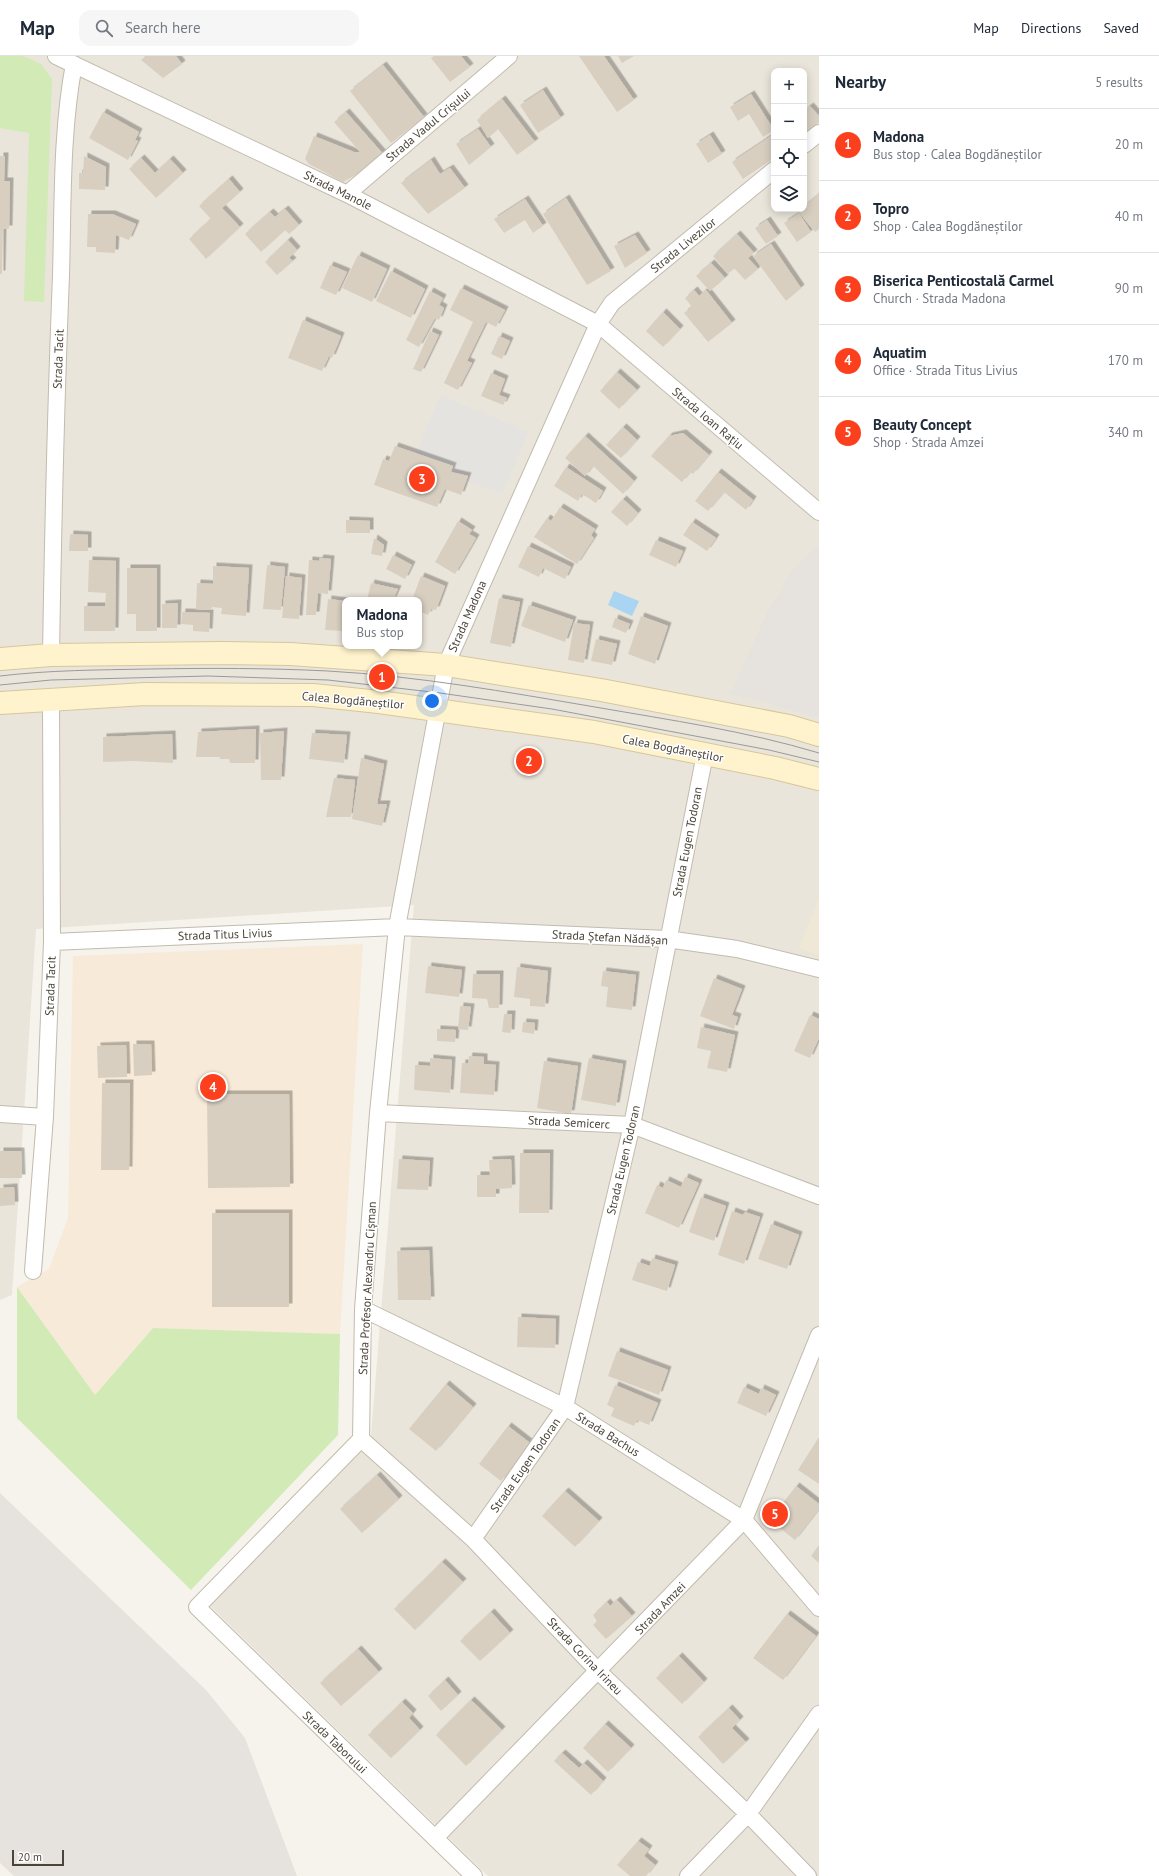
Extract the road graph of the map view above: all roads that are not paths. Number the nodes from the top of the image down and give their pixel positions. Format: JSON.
{"nodes":[{"id":1,"x":56,"y":56,"type":"edge"},
{"id":2,"x":509,"y":56,"type":"edge"},
{"id":3,"x":79,"y":60,"type":"edge"},
{"id":4,"x":819,"y":133,"type":"edge"},
{"id":5,"x":807,"y":143,"type":"edge"},
{"id":6,"x":771,"y":172,"type":"edge"},
{"id":7,"x":347,"y":194,"type":"junction"},
{"id":8,"x":598,"y":324,"type":"junction"},
{"id":9,"x":818,"y":510,"type":"edge"},
{"id":10,"x":51,"y":655,"type":"junction"},
{"id":11,"x":0,"y":659,"type":"edge"},
{"id":12,"x":446,"y":665,"type":"junction"},
{"id":13,"x":51,"y":700,"type":"junction"},
{"id":14,"x":0,"y":703,"type":"edge"},
{"id":15,"x":436,"y":709,"type":"junction"},
{"id":16,"x":819,"y":735,"type":"edge"},
{"id":17,"x":705,"y":754,"type":"junction"},
{"id":18,"x":819,"y":779,"type":"edge"},
{"id":19,"x":397,"y":927,"type":"junction"},
{"id":20,"x":667,"y":939,"type":"junction"},
{"id":21,"x":52,"y":942,"type":"junction"},
{"id":22,"x":819,"y":969,"type":"edge"},
{"id":23,"x":378,"y":1113,"type":"junction"},
{"id":24,"x":0,"y":1114,"type":"edge"},
{"id":25,"x":45,"y":1117,"type":"junction"},
{"id":26,"x":632,"y":1125,"type":"junction"},
{"id":27,"x":819,"y":1196,"type":"edge"},
{"id":28,"x":33,"y":1271,"type":"dead end"},
{"id":29,"x":363,"y":1309,"type":"junction"},
{"id":30,"x":819,"y":1334,"type":"edge"},
{"id":31,"x":565,"y":1407,"type":"junction"},
{"id":32,"x":361,"y":1439,"type":"junction"},
{"id":33,"x":744,"y":1520,"type":"junction"},
{"id":34,"x":473,"y":1539,"type":"junction"},
{"id":35,"x":819,"y":1608,"type":"edge"},
{"id":36,"x":598,"y":1671,"type":"junction"},
{"id":37,"x":819,"y":1714,"type":"edge"},
{"id":38,"x":748,"y":1814,"type":"junction"},
{"id":39,"x":435,"y":1838,"type":"junction"},
{"id":40,"x":474,"y":1876,"type":"edge"},
{"id":41,"x":688,"y":1876,"type":"edge"},
{"id":42,"x":808,"y":1876,"type":"edge"}],
"edges":[{"from":1,"to":3,"type":"street","name":"Strada Manole"},
{"from":2,"to":7,"type":"street","name":"Strada Vadul Crișului"},
{"from":3,"to":7,"type":"street","name":"Strada Manole"},
{"from":3,"to":10,"type":"street","name":"Strada Tacit"},
{"from":4,"to":5,"type":"street"},
{"from":6,"to":8,"type":"street","name":"Strada Livezilor"},
{"from":7,"to":8,"type":"street","name":"Strada Manole"},
{"from":8,"to":9,"type":"street","name":"Strada Ioan Rațiu"},
{"from":8,"to":12,"type":"street","name":"Strada Madona"},
{"from":10,"to":11,"type":"main road"},
{"from":10,"to":12,"type":"main road"},
{"from":12,"to":15,"type":"street","name":"Strada Madona"},
{"from":12,"to":16,"type":"main road"},
{"from":13,"to":14,"type":"main road","name":"Calea Bogdăneștilor"},
{"from":13,"to":15,"type":"main road","name":"Calea Bogdăneștilor"},
{"from":13,"to":21,"type":"street","name":"Strada Tacit"},
{"from":15,"to":17,"type":"main road","name":"Calea Bogdăneștilor"},
{"from":15,"to":19,"type":"street","name":"Strada Madona"},
{"from":17,"to":18,"type":"main road","name":"Calea Bogdăneștilor"},
{"from":17,"to":20,"type":"street","name":"Strada Eugen Todoran"},
{"from":19,"to":20,"type":"street","name":"Strada Ștefan Nădășan"},
{"from":19,"to":21,"type":"street","name":"Strada Titus Livius"},
{"from":19,"to":23,"type":"street","name":"Strada Profesor Alexandru Cișman"},
{"from":20,"to":22,"type":"street","name":"Strada Ștefan Nădășan"},
{"from":20,"to":26,"type":"street","name":"Strada Eugen Todoran"},
{"from":21,"to":25,"type":"street","name":"Strada Tacit"},
{"from":23,"to":26,"type":"street","name":"Strada Semicerc"},
{"from":23,"to":29,"type":"street","name":"Strada Profesor Alexandru Cișman"},
{"from":24,"to":25,"type":"street"},
{"from":25,"to":28,"type":"street","name":"Strada Tacit"},
{"from":26,"to":27,"type":"street","name":"Strada Semicerc"},
{"from":26,"to":31,"type":"street","name":"Strada Eugen Todoran"},
{"from":29,"to":31,"type":"street","name":"Strada Bachus"},
{"from":29,"to":32,"type":"street","name":"Strada Profesor Alexandru Cișman"},
{"from":30,"to":33,"type":"street","name":"Strada Amzei"},
{"from":31,"to":33,"type":"street","name":"Strada Bachus"},
{"from":31,"to":34,"type":"street","name":"Strada Eugen Todoran"},
{"from":32,"to":34,"type":"street","name":"Strada Corina Irineu"},
{"from":32,"to":39,"type":"street","name":"Strada Taborului"},
{"from":33,"to":35,"type":"street","name":"Strada Bachus"},
{"from":33,"to":36,"type":"street","name":"Strada Amzei"},
{"from":34,"to":36,"type":"street","name":"Strada Corina Irineu"},
{"from":36,"to":38,"type":"street","name":"Strada Corina Irineu"},
{"from":36,"to":39,"type":"street","name":"Strada Amzei"},
{"from":37,"to":38,"type":"street"},
{"from":38,"to":41,"type":"street"},
{"from":38,"to":42,"type":"street","name":"Strada Corina Irineu"},
{"from":39,"to":40,"type":"street","name":"Strada Taborului"}]}
